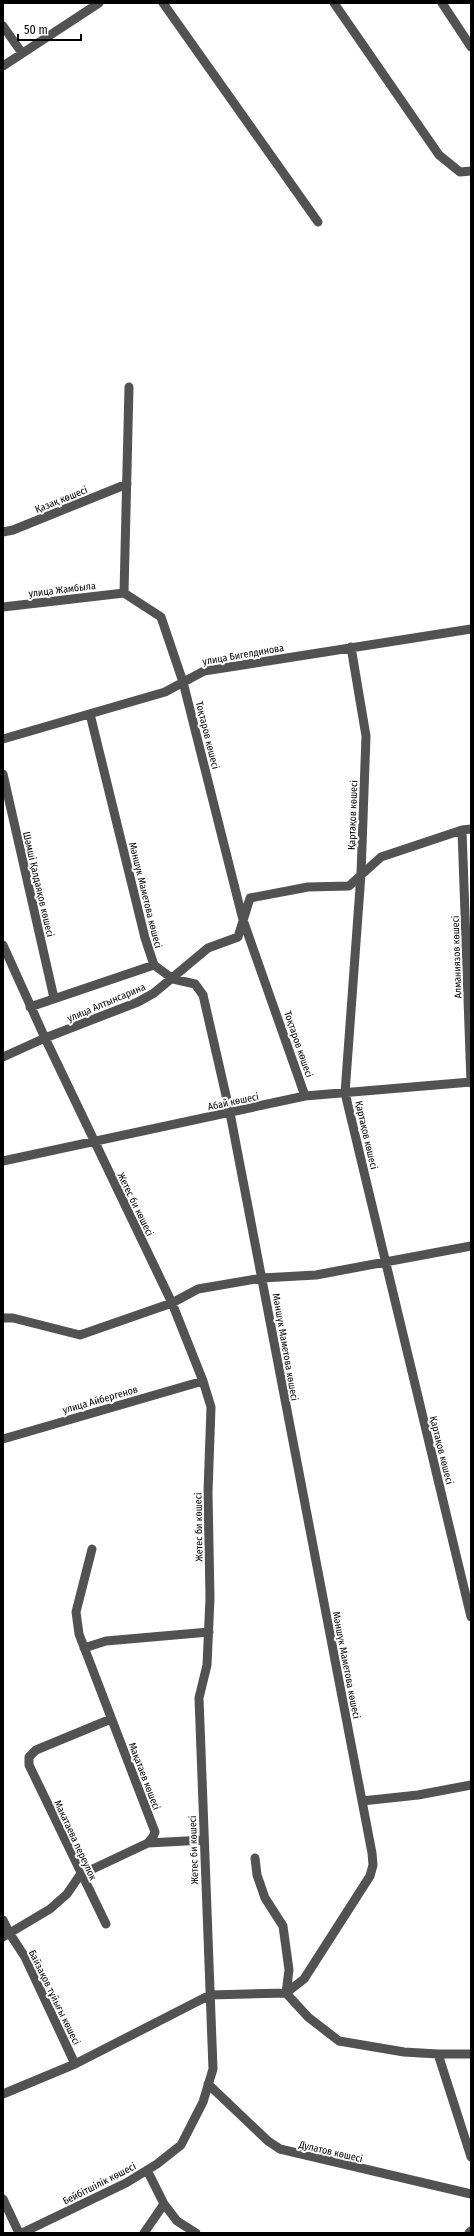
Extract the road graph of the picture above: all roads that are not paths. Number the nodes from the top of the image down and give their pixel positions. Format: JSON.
{"nodes":[{"id":1,"x":99,"y":3,"type":"edge"},
{"id":2,"x":163,"y":3,"type":"edge"},
{"id":3,"x":334,"y":3,"type":"edge"},
{"id":4,"x":442,"y":3,"type":"edge"},
{"id":5,"x":3,"y":26,"type":"edge"},
{"id":6,"x":471,"y":47,"type":"edge"},
{"id":7,"x":22,"y":52,"type":"junction"},
{"id":8,"x":3,"y":66,"type":"edge"},
{"id":9,"x":471,"y":171,"type":"edge"},
{"id":10,"x":318,"y":222,"type":"dead end"},
{"id":11,"x":129,"y":387,"type":"dead end"},
{"id":12,"x":127,"y":484,"type":"junction"},
{"id":13,"x":3,"y":532,"type":"edge"},
{"id":14,"x":124,"y":593,"type":"junction"},
{"id":15,"x":3,"y":607,"type":"edge"},
{"id":16,"x":471,"y":629,"type":"edge"},
{"id":17,"x":351,"y":647,"type":"junction"},
{"id":18,"x":183,"y":682,"type":"junction"},
{"id":19,"x":90,"y":714,"type":"junction"},
{"id":20,"x":3,"y":739,"type":"edge"},
{"id":21,"x":3,"y":774,"type":"edge"},
{"id":22,"x":467,"y":830,"type":"edge"},
{"id":23,"x":362,"y":874,"type":"junction"},
{"id":24,"x":243,"y":920,"type":"junction"},
{"id":25,"x":3,"y":945,"type":"edge"},
{"id":26,"x":154,"y":965,"type":"junction"},
{"id":27,"x":173,"y":979,"type":"junction"},
{"id":28,"x":54,"y":998,"type":"junction"},
{"id":29,"x":30,"y":1007,"type":"junction"},
{"id":30,"x":45,"y":1038,"type":"junction"},
{"id":31,"x":3,"y":1057,"type":"edge"},
{"id":32,"x":471,"y":1083,"type":"edge"},
{"id":33,"x":345,"y":1093,"type":"junction"},
{"id":34,"x":306,"y":1096,"type":"junction"},
{"id":35,"x":230,"y":1113,"type":"junction"},
{"id":36,"x":94,"y":1141,"type":"junction"},
{"id":37,"x":3,"y":1161,"type":"edge"},
{"id":38,"x":471,"y":1246,"type":"edge"},
{"id":39,"x":386,"y":1262,"type":"junction"},
{"id":40,"x":262,"y":1278,"type":"junction"},
{"id":41,"x":172,"y":1303,"type":"junction"},
{"id":42,"x":3,"y":1318,"type":"edge"},
{"id":43,"x":203,"y":1381,"type":"junction"},
{"id":44,"x":3,"y":1439,"type":"edge"},
{"id":45,"x":92,"y":1549,"type":"dead end"},
{"id":46,"x":471,"y":1617,"type":"edge"},
{"id":47,"x":209,"y":1632,"type":"junction"},
{"id":48,"x":84,"y":1648,"type":"junction"},
{"id":49,"x":111,"y":1719,"type":"junction"},
{"id":50,"x":471,"y":1785,"type":"edge"},
{"id":51,"x":362,"y":1801,"type":"junction"},
{"id":52,"x":204,"y":1840,"type":"junction"},
{"id":53,"x":148,"y":1843,"type":"junction"},
{"id":54,"x":255,"y":1858,"type":"dead end"},
{"id":55,"x":80,"y":1876,"type":"junction"},
{"id":56,"x":3,"y":1920,"type":"edge"},
{"id":57,"x":106,"y":1924,"type":"dead end"},
{"id":58,"x":6,"y":1935,"type":"edge"},
{"id":59,"x":286,"y":1993,"type":"junction"},
{"id":60,"x":210,"y":1995,"type":"junction"},
{"id":61,"x":438,"y":2054,"type":"junction"},
{"id":62,"x":471,"y":2054,"type":"edge"},
{"id":63,"x":75,"y":2064,"type":"junction"},
{"id":64,"x":208,"y":2084,"type":"junction"},
{"id":65,"x":3,"y":2094,"type":"edge"},
{"id":66,"x":181,"y":2145,"type":"joint"},
{"id":67,"x":471,"y":2157,"type":"edge"},
{"id":68,"x":147,"y":2170,"type":"junction"},
{"id":69,"x":471,"y":2194,"type":"edge"},
{"id":70,"x":3,"y":2199,"type":"edge"},
{"id":71,"x":164,"y":2204,"type":"junction"},
{"id":72,"x":20,"y":2233,"type":"edge"},
{"id":73,"x":144,"y":2233,"type":"edge"},
{"id":74,"x":196,"y":2233,"type":"edge"}],
"edges":[{"from":1,"to":7,"type":"street"},
{"from":2,"to":10,"type":"street"},
{"from":3,"to":9,"type":"street"},
{"from":4,"to":6,"type":"street"},
{"from":5,"to":7,"type":"street"},
{"from":7,"to":8,"type":"street"},
{"from":11,"to":12,"type":"street"},
{"from":12,"to":13,"type":"street","name":"Қазақ көшесі"},
{"from":12,"to":14,"type":"street"},
{"from":14,"to":15,"type":"street","name":"улица Жамбыла"},
{"from":14,"to":18,"type":"street","name":"Тоқтаров көшесі"},
{"from":16,"to":17,"type":"street","name":"улица Бигелдинова"},
{"from":17,"to":18,"type":"street","name":"улица Бигелдинова"},
{"from":17,"to":23,"type":"street","name":"Қартақов көшесі"},
{"from":18,"to":19,"type":"street","name":"улица Бигелдинова"},
{"from":18,"to":24,"type":"street","name":"Тоқтаров көшесі"},
{"from":19,"to":20,"type":"street","name":"улица Бигелдинова"},
{"from":19,"to":26,"type":"street","name":"Мәншүк Маметова көшесі"},
{"from":21,"to":28,"type":"street","name":"Шәмші Қалдаяқов көшесі"},
{"from":22,"to":23,"type":"street","name":"улица Алтынсарина"},
{"from":22,"to":32,"type":"street","name":"Алманиязов көшесі"},
{"from":23,"to":24,"type":"street","name":"улица Алтынсарина"},
{"from":23,"to":33,"type":"street","name":"Қартақов көшесі"},
{"from":24,"to":27,"type":"street","name":"улица Алтынсарина"},
{"from":24,"to":34,"type":"street","name":"Тоқтаров көшесі"},
{"from":25,"to":29,"type":"street","name":"Жетес би көшесі"},
{"from":26,"to":27,"type":"street","name":"Мәншүк Маметова көшесі"},
{"from":26,"to":28,"type":"street"},
{"from":27,"to":30,"type":"street","name":"улица Алтынсарина"},
{"from":27,"to":35,"type":"street","name":"Мәншүк Маметова көшесі"},
{"from":28,"to":29,"type":"street"},
{"from":29,"to":30,"type":"street","name":"Жетес би көшесі"},
{"from":30,"to":31,"type":"street","name":"улица Алтынсарина"},
{"from":30,"to":36,"type":"street","name":"Жетес би көшесі"},
{"from":32,"to":33,"type":"street","name":"Абай көшесі"},
{"from":33,"to":34,"type":"street","name":"Абай көшесі"},
{"from":33,"to":39,"type":"street","name":"Қартақов көшесі"},
{"from":34,"to":35,"type":"street","name":"Абай көшесі"},
{"from":35,"to":36,"type":"street","name":"Абай көшесі"},
{"from":35,"to":40,"type":"street","name":"Мәншүк Маметова көшесі"},
{"from":36,"to":37,"type":"street","name":"Абай көшесі"},
{"from":36,"to":41,"type":"street","name":"Жетес би көшесі"},
{"from":38,"to":39,"type":"street"},
{"from":39,"to":40,"type":"street"},
{"from":39,"to":46,"type":"street","name":"Қартақов көшесі"},
{"from":40,"to":41,"type":"street"},
{"from":40,"to":51,"type":"street","name":"Мәншүк Маметова көшесі"},
{"from":41,"to":42,"type":"street"},
{"from":41,"to":43,"type":"street","name":"Жетес би көшесі"},
{"from":43,"to":44,"type":"street","name":"улица Айбергенов"},
{"from":43,"to":47,"type":"street","name":"Жетес би көшесі"},
{"from":45,"to":48,"type":"street","name":"Мақатаев көшесі"},
{"from":47,"to":48,"type":"street"},
{"from":47,"to":52,"type":"street","name":"Жетес би көшесі"},
{"from":48,"to":49,"type":"street","name":"Мақатаев көшесі"},
{"from":49,"to":53,"type":"street","name":"Мақатаев көшесі"},
{"from":49,"to":55,"type":"street","name":"Макатаева переулок"},
{"from":50,"to":51,"type":"street"},
{"from":51,"to":59,"type":"street","name":"Мәншүк Маметова көшесі"},
{"from":52,"to":53,"type":"street"},
{"from":52,"to":60,"type":"street","name":"Жетес би көшесі"},
{"from":53,"to":55,"type":"street"},
{"from":54,"to":59,"type":"street"},
{"from":55,"to":57,"type":"street","name":"Макатаева переулок"},
{"from":55,"to":58,"type":"street"},
{"from":56,"to":58,"type":"street","name":"Байзақов тұйығы көшесі"},
{"from":58,"to":63,"type":"street","name":"Байзақов тұйығы көшесі"},
{"from":59,"to":60,"type":"street"},
{"from":59,"to":61,"type":"street"},
{"from":60,"to":63,"type":"street"},
{"from":60,"to":64,"type":"street","name":"Жетес би көшесі"},
{"from":61,"to":62,"type":"street"},
{"from":61,"to":67,"type":"street"},
{"from":63,"to":65,"type":"street"},
{"from":64,"to":66,"type":"street","name":"Жетес би көшесі"},
{"from":64,"to":69,"type":"street","name":"Дулатов көшесі"},
{"from":66,"to":68,"type":"street","name":"Бейбітшілік көшесі"},
{"from":68,"to":71,"type":"street"},
{"from":68,"to":72,"type":"street","name":"Бейбітшілік көшесі"},
{"from":70,"to":72,"type":"street"},
{"from":71,"to":73,"type":"street"},
{"from":71,"to":74,"type":"street"}]}
